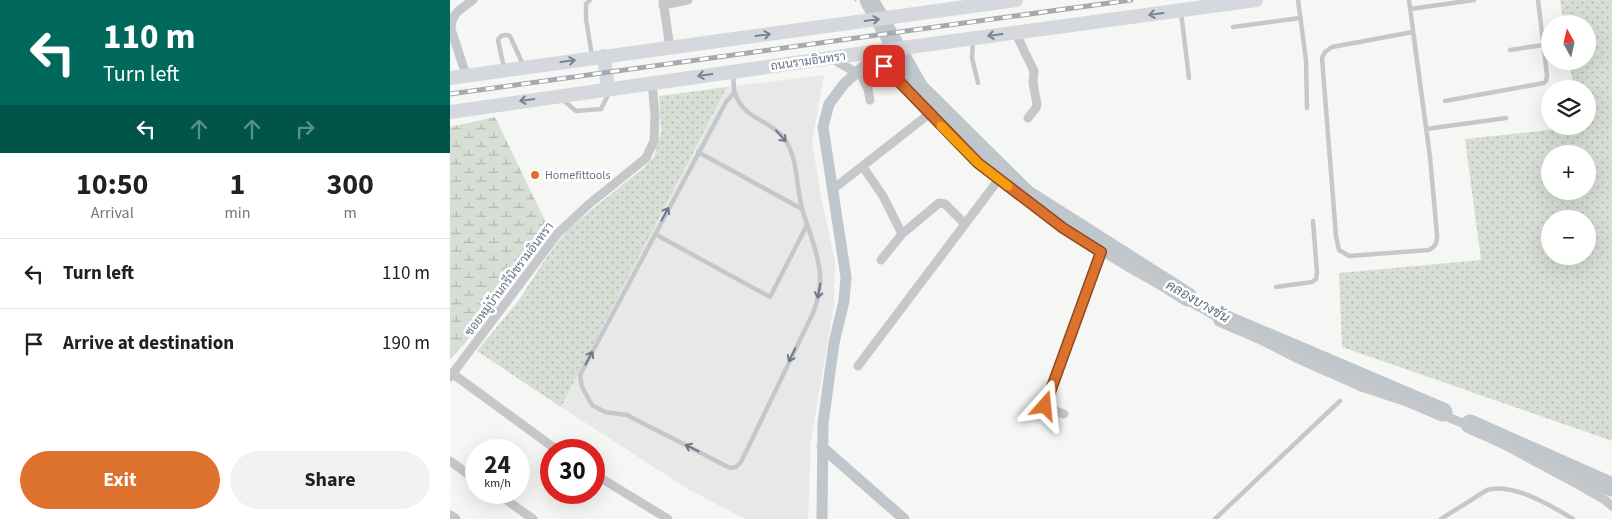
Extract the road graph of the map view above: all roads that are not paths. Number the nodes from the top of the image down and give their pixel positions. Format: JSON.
{"nodes":[{"id":1,"x":473,"y":0,"type":"edge"},
{"id":2,"x":590,"y":0,"type":"edge"},
{"id":3,"x":688,"y":0,"type":"edge"},
{"id":4,"x":1016,"y":0,"type":"edge"},
{"id":5,"x":1256,"y":0,"type":"edge"},
{"id":6,"x":1298,"y":0,"type":"edge"},
{"id":7,"x":1409,"y":0,"type":"edge"},
{"id":8,"x":1474,"y":0,"type":"edge"},
{"id":9,"x":1538,"y":0,"type":"edge"},
{"id":10,"x":663,"y":2,"type":"edge"},
{"id":11,"x":966,"y":3,"type":"edge"},
{"id":12,"x":1410,"y":9,"type":"junction"},
{"id":13,"x":1181,"y":10,"type":"junction"},
{"id":14,"x":1300,"y":18,"type":"junction"},
{"id":15,"x":1541,"y":22,"type":"edge"},
{"id":16,"x":1234,"y":27,"type":"dead end"},
{"id":17,"x":1015,"y":32,"type":"junction"},
{"id":18,"x":1413,"y":32,"type":"junction"},
{"id":19,"x":974,"y":39,"type":"junction"},
{"id":20,"x":1414,"y":42,"type":"junction"},
{"id":21,"x":1541,"y":45,"type":"edge"},
{"id":22,"x":670,"y":48,"type":"junction"},
{"id":23,"x":1510,"y":50,"type":"dead end"},
{"id":24,"x":598,"y":57,"type":"junction"},
{"id":25,"x":831,"y":58,"type":"junction"},
{"id":26,"x":524,"y":67,"type":"junction"},
{"id":27,"x":504,"y":70,"type":"junction"},
{"id":28,"x":1547,"y":70,"type":"edge"},
{"id":29,"x":733,"y":72,"type":"junction"},
{"id":30,"x":857,"y":73,"type":"junction"},
{"id":31,"x":466,"y":75,"type":"junction"},
{"id":32,"x":450,"y":78,"type":"edge"},
{"id":33,"x":1189,"y":78,"type":"dead end"},
{"id":34,"x":652,"y":82,"type":"junction"},
{"id":35,"x":978,"y":84,"type":"dead end"},
{"id":36,"x":610,"y":88,"type":"junction"},
{"id":37,"x":735,"y":92,"type":"junction"},
{"id":38,"x":559,"y":95,"type":"junction"},
{"id":39,"x":870,"y":100,"type":"dead end"},
{"id":40,"x":1445,"y":101,"type":"dead end"},
{"id":41,"x":1307,"y":108,"type":"dead end"},
{"id":42,"x":450,"y":112,"type":"edge"},
{"id":43,"x":930,"y":114,"type":"junction"},
{"id":44,"x":1028,"y":118,"type":"dead end"},
{"id":45,"x":1506,"y":118,"type":"dead end"},
{"id":46,"x":1426,"y":129,"type":"junction"},
{"id":47,"x":698,"y":152,"type":"junction"},
{"id":48,"x":1430,"y":157,"type":"junction"},
{"id":49,"x":863,"y":167,"type":"junction"},
{"id":50,"x":999,"y":179,"type":"junction"},
{"id":51,"x":837,"y":186,"type":"dead end"},
{"id":52,"x":802,"y":209,"type":"junction"},
{"id":53,"x":1313,"y":221,"type":"dead end"},
{"id":54,"x":964,"y":223,"type":"junction"},
{"id":55,"x":807,"y":225,"type":"junction"},
{"id":56,"x":654,"y":234,"type":"junction"},
{"id":57,"x":902,"y":234,"type":"junction"},
{"id":58,"x":1101,"y":252,"type":"junction"},
{"id":59,"x":881,"y":260,"type":"dead end"},
{"id":60,"x":1276,"y":287,"type":"dead end"},
{"id":61,"x":858,"y":366,"type":"dead end"},
{"id":62,"x":451,"y":376,"type":"edge"},
{"id":63,"x":1340,"y":401,"type":"dead end"},
{"id":64,"x":1064,"y":414,"type":"dead end"},
{"id":65,"x":541,"y":439,"type":"edge"},
{"id":66,"x":450,"y":461,"type":"edge"},
{"id":67,"x":465,"y":472,"type":"edge"},
{"id":68,"x":605,"y":481,"type":"edge"},
{"id":69,"x":511,"y":504,"type":"edge"},
{"id":70,"x":1612,"y":506,"type":"edge"},
{"id":71,"x":532,"y":519,"type":"edge"},
{"id":72,"x":668,"y":519,"type":"edge"},
{"id":73,"x":1215,"y":519,"type":"edge"},
{"id":74,"x":1441,"y":519,"type":"edge"},
{"id":75,"x":1573,"y":519,"type":"edge"}],
"edges":[{"from":1,"to":31,"type":"street"},
{"from":2,"to":24,"type":"lane"},
{"from":3,"to":10,"type":"street"},
{"from":4,"to":11,"type":"highway"},
{"from":5,"to":13,"type":"highway","name":"ถนนรามอินทรา"},
{"from":6,"to":14,"type":"lane"},
{"from":7,"to":12,"type":"lane"},
{"from":8,"to":12,"type":"lane"},
{"from":9,"to":15,"type":"lane"},
{"from":10,"to":22,"type":"street"},
{"from":22,"to":11,"type":"highway","one_way":true},
{"from":12,"to":18,"type":"lane"},
{"from":13,"to":17,"type":"highway","name":"ถนนรามอินทรา","one_way":true},
{"from":13,"to":33,"type":"lane"},
{"from":14,"to":16,"type":"lane"},
{"from":14,"to":41,"type":"lane"},
{"from":17,"to":19,"type":"highway","name":"ถนนรามอินทรา","one_way":true},
{"from":17,"to":44,"type":"street"},
{"from":18,"to":20,"type":"lane"},
{"from":18,"to":48,"type":"lane"},
{"from":19,"to":25,"type":"highway","name":"ถนนรามอินทรา"},
{"from":19,"to":35,"type":"lane"},
{"from":20,"to":46,"type":"lane"},
{"from":20,"to":48,"type":"lane"},
{"from":21,"to":23,"type":"lane"},
{"from":22,"to":24,"type":"highway"},
{"from":26,"to":24,"type":"highway","one_way":true},
{"from":24,"to":36,"type":"highway"},
{"from":25,"to":29,"type":"highway","name":"ถนนรามอินทรา"},
{"from":25,"to":30,"type":"street"},
{"from":26,"to":27,"type":"highway"},
{"from":26,"to":27,"type":"lane"},
{"from":27,"to":31,"type":"highway"},
{"from":28,"to":40,"type":"lane"},
{"from":29,"to":34,"type":"highway","name":"ถนนรามอินทรา","one_way":true},
{"from":29,"to":37,"type":"lane"},
{"from":30,"to":39,"type":"street"},
{"from":30,"to":43,"type":"street"},
{"from":31,"to":32,"type":"highway"},
{"from":34,"to":36,"type":"highway","name":"ถนนรามอินทรา"},
{"from":34,"to":62,"type":"street","name":"ซอยหมู่บ้านกรีนิชรามอินทรา"},
{"from":36,"to":38,"type":"highway","name":"ถนนรามอินทรา"},
{"from":36,"to":38,"type":"lane"},
{"from":37,"to":47,"type":"lane"},
{"from":37,"to":52,"type":"lane","one_way":true},
{"from":38,"to":42,"type":"highway","name":"ถนนรามอินทรา","one_way":true},
{"from":43,"to":49,"type":"street"},
{"from":43,"to":50,"type":"street"},
{"from":45,"to":46,"type":"lane"},
{"from":46,"to":48,"type":"lane"},
{"from":47,"to":52,"type":"lane"},
{"from":56,"to":47,"type":"lane","one_way":true},
{"from":49,"to":51,"type":"street"},
{"from":49,"to":57,"type":"street"},
{"from":50,"to":54,"type":"street"},
{"from":50,"to":58,"type":"street"},
{"from":52,"to":55,"type":"lane"},
{"from":53,"to":60,"type":"lane"},
{"from":54,"to":57,"type":"street"},
{"from":54,"to":61,"type":"street"},
{"from":55,"to":56,"type":"lane"},
{"from":55,"to":56,"type":"lane","one_way":true},
{"from":57,"to":59,"type":"street"},
{"from":58,"to":64,"type":"street"},
{"from":58,"to":70,"type":"street"},
{"from":62,"to":65,"type":"street","name":"ซอยหมู่บ้านกรีนิชรามอินทรา"},
{"from":63,"to":73,"type":"lane"},
{"from":66,"to":67,"type":"street"},
{"from":68,"to":72,"type":"street"},
{"from":69,"to":71,"type":"street"},
{"from":74,"to":75,"type":"lane"}]}
